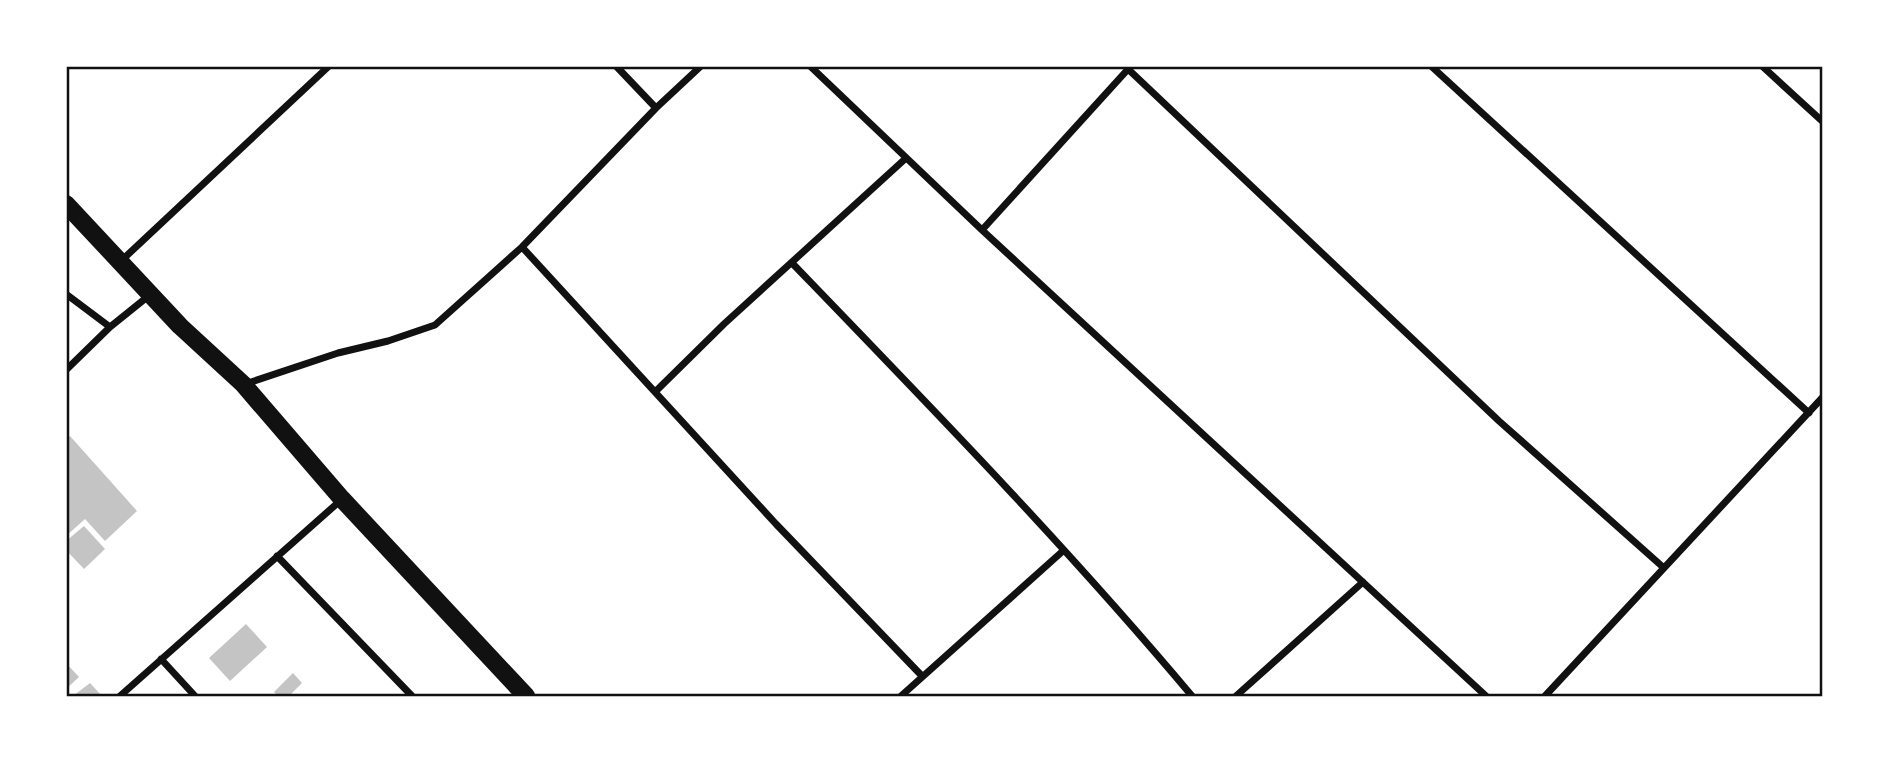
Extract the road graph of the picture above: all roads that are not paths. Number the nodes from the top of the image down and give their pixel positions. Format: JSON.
{"nodes":[{"id":1,"x":329,"y":66,"type":"edge"},
{"id":2,"x":616,"y":66,"type":"edge"},
{"id":3,"x":701,"y":66,"type":"edge"},
{"id":4,"x":810,"y":66,"type":"edge"},
{"id":5,"x":1431,"y":66,"type":"edge"},
{"id":6,"x":1762,"y":66,"type":"edge"},
{"id":7,"x":1129,"y":68,"type":"edge"},
{"id":8,"x":656,"y":108,"type":"junction"},
{"id":9,"x":1822,"y":121,"type":"edge"},
{"id":10,"x":905,"y":159,"type":"junction"},
{"id":11,"x":66,"y":204,"type":"edge"},
{"id":12,"x":982,"y":230,"type":"junction"},
{"id":13,"x":522,"y":247,"type":"junction"},
{"id":14,"x":121,"y":261,"type":"junction"},
{"id":15,"x":792,"y":263,"type":"junction"},
{"id":16,"x":151,"y":293,"type":"junction"},
{"id":17,"x":66,"y":295,"type":"edge"},
{"id":18,"x":110,"y":327,"type":"junction"},
{"id":19,"x":66,"y":370,"type":"edge"},
{"id":20,"x":243,"y":384,"type":"junction"},
{"id":21,"x":655,"y":392,"type":"junction"},
{"id":22,"x":1822,"y":398,"type":"edge"},
{"id":23,"x":1809,"y":412,"type":"junction"},
{"id":24,"x":342,"y":499,"type":"junction"},
{"id":25,"x":1064,"y":550,"type":"junction"},
{"id":26,"x":277,"y":556,"type":"junction"},
{"id":27,"x":1664,"y":568,"type":"junction"},
{"id":28,"x":1363,"y":582,"type":"junction"},
{"id":29,"x":160,"y":659,"type":"junction"},
{"id":30,"x":922,"y":676,"type":"junction"},
{"id":31,"x":120,"y":696,"type":"edge"},
{"id":32,"x":195,"y":696,"type":"edge"},
{"id":33,"x":412,"y":696,"type":"edge"},
{"id":34,"x":526,"y":696,"type":"edge"},
{"id":35,"x":901,"y":696,"type":"edge"},
{"id":36,"x":1192,"y":696,"type":"edge"},
{"id":37,"x":1236,"y":696,"type":"edge"},
{"id":38,"x":1486,"y":696,"type":"edge"},
{"id":39,"x":1545,"y":696,"type":"edge"}],
"edges":[{"from":1,"to":14,"type":"street"},
{"from":2,"to":8,"type":"street"},
{"from":3,"to":8,"type":"street"},
{"from":4,"to":10,"type":"street"},
{"from":5,"to":23,"type":"street"},
{"from":6,"to":9,"type":"street"},
{"from":7,"to":12,"type":"street"},
{"from":7,"to":27,"type":"street"},
{"from":8,"to":13,"type":"street"},
{"from":10,"to":12,"type":"street"},
{"from":10,"to":15,"type":"street"},
{"from":11,"to":14,"type":"main road"},
{"from":12,"to":28,"type":"street"},
{"from":13,"to":20,"type":"street"},
{"from":13,"to":21,"type":"street"},
{"from":14,"to":16,"type":"main road"},
{"from":15,"to":21,"type":"street"},
{"from":15,"to":25,"type":"street"},
{"from":16,"to":18,"type":"street"},
{"from":16,"to":20,"type":"main road"},
{"from":17,"to":18,"type":"street"},
{"from":18,"to":19,"type":"street"},
{"from":20,"to":24,"type":"main road"},
{"from":21,"to":30,"type":"street"},
{"from":22,"to":23,"type":"street"},
{"from":23,"to":27,"type":"street"},
{"from":24,"to":26,"type":"street"},
{"from":24,"to":34,"type":"main road"},
{"from":25,"to":30,"type":"street"},
{"from":25,"to":36,"type":"street"},
{"from":26,"to":29,"type":"street"},
{"from":26,"to":33,"type":"street"},
{"from":27,"to":39,"type":"street"},
{"from":28,"to":37,"type":"street"},
{"from":28,"to":38,"type":"street"},
{"from":29,"to":31,"type":"street"},
{"from":29,"to":32,"type":"street"},
{"from":30,"to":35,"type":"street"}]}
